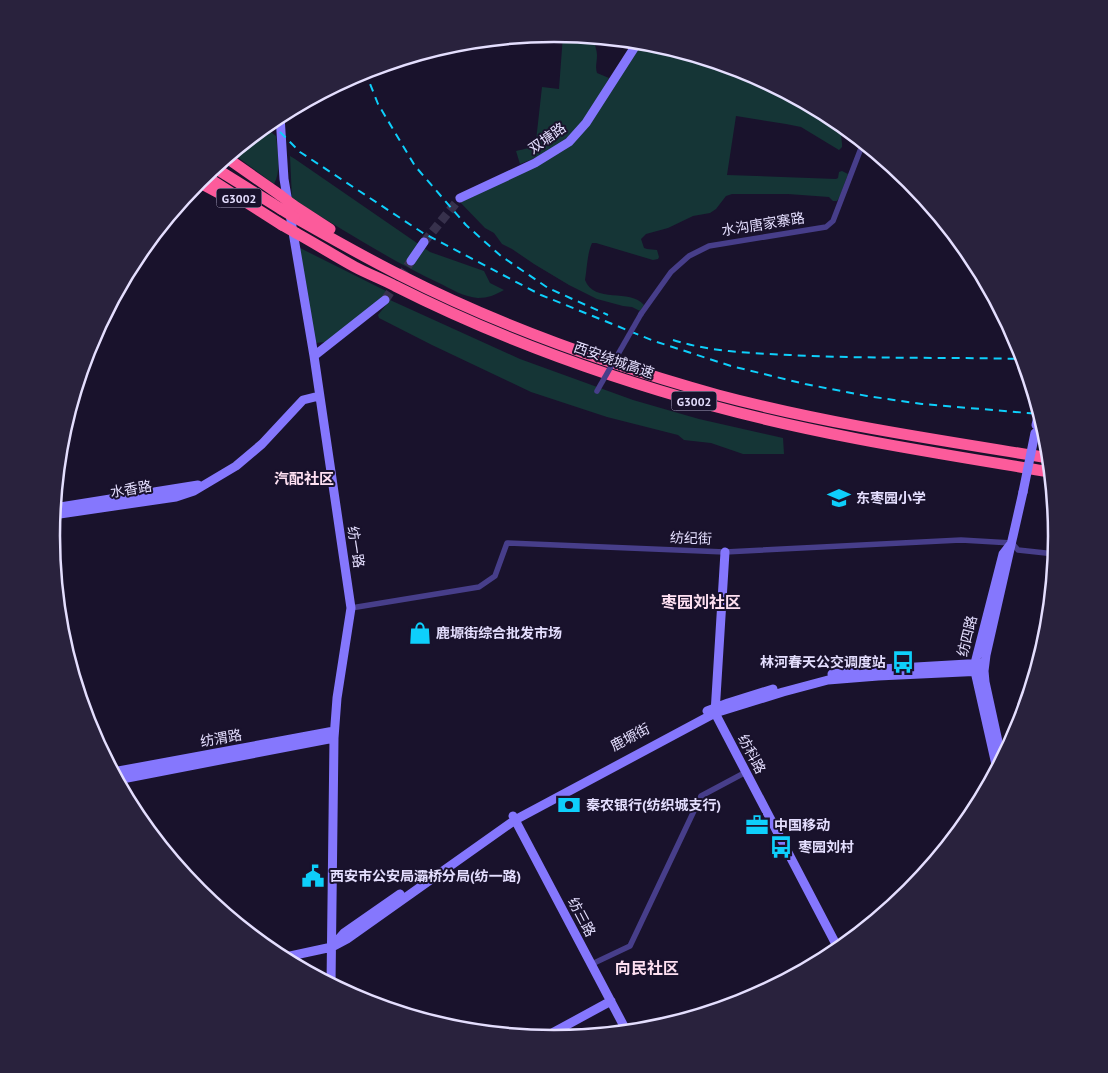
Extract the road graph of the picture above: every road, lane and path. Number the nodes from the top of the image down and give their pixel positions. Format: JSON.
{"nodes":[{"id":1,"x":633,"y":49,"type":"edge"},
{"id":2,"x":281,"y":126,"type":"edge"},
{"id":3,"x":861,"y":149,"type":"edge"},
{"id":4,"x":232,"y":162,"type":"edge"},
{"id":5,"x":221,"y":172,"type":"edge"},
{"id":6,"x":212,"y":180,"type":"edge"},
{"id":7,"x":206,"y":186,"type":"edge"},
{"id":8,"x":460,"y":198,"type":"tunnel mouth"},
{"id":9,"x":277,"y":222,"type":"junction"},
{"id":10,"x":424,"y":242,"type":"tunnel mouth"},
{"id":11,"x":411,"y":261,"type":"tunnel mouth"},
{"id":12,"x":400,"y":275,"type":"junction"},
{"id":13,"x":385,"y":300,"type":"tunnel mouth"},
{"id":14,"x":314,"y":356,"type":"junction"},
{"id":15,"x":597,"y":391,"type":"dead end"},
{"id":16,"x":319,"y":396,"type":"junction"},
{"id":17,"x":1036,"y":429,"type":"edge"},
{"id":18,"x":1042,"y":457,"type":"edge"},
{"id":19,"x":1044,"y":471,"type":"edge"},
{"id":20,"x":210,"y":481,"type":"junction"},
{"id":21,"x":61,"y":507,"type":"edge"},
{"id":22,"x":61,"y":514,"type":"edge"},
{"id":23,"x":1012,"y":543,"type":"junction"},
{"id":24,"x":725,"y":552,"type":"junction"},
{"id":25,"x":1047,"y":553,"type":"edge"},
{"id":26,"x":351,"y":608,"type":"junction"},
{"id":27,"x":985,"y":667,"type":"junction"},
{"id":28,"x":975,"y":668,"type":"junction"},
{"id":29,"x":716,"y":710,"type":"junction"},
{"id":30,"x":334,"y":735,"type":"junction"},
{"id":31,"x":1000,"y":749,"type":"edge"},
{"id":32,"x":995,"y":759,"type":"edge"},
{"id":33,"x":120,"y":771,"type":"edge"},
{"id":34,"x":746,"y":772,"type":"junction"},
{"id":35,"x":124,"y":779,"type":"edge"},
{"id":36,"x":514,"y":818,"type":"junction"},
{"id":37,"x":835,"y":942,"type":"edge"},
{"id":38,"x":332,"y":947,"type":"junction"},
{"id":39,"x":293,"y":955,"type":"edge"},
{"id":40,"x":592,"y":964,"type":"junction"},
{"id":41,"x":331,"y":977,"type":"edge"},
{"id":42,"x":611,"y":1000,"type":"junction"},
{"id":43,"x":624,"y":1025,"type":"edge"},
{"id":44,"x":557,"y":1030,"type":"edge"}],
"edges":[{"from":1,"to":8,"type":"street","name":"双塘路"},
{"from":2,"to":14,"type":"street","name":"纺一路"},
{"from":3,"to":15,"type":"street","name":"水沟唐家寨路","bridge":true},
{"from":4,"to":12,"type":"highway","bridge":true},
{"from":5,"to":12,"type":"highway","name":"西安绕城高速","number":"G3002","bridge":true},
{"from":6,"to":9,"type":"highway","name":"西安绕城高速","number":"G3002"},
{"from":7,"to":9,"type":"highway"},
{"from":9,"to":19,"type":"highway","name":"西安绕城高速","number":"G3002","bridge":true},
{"from":10,"to":11,"type":"street"},
{"from":12,"to":18,"type":"highway","name":"西安绕城高速","number":"G3002"},
{"from":13,"to":14,"type":"street"},
{"from":14,"to":16,"type":"street","name":"纺一路"},
{"from":16,"to":20,"type":"street","name":"水香路"},
{"from":16,"to":26,"type":"street","name":"纺一路"},
{"from":17,"to":23,"type":"street","name":"纺四路","bridge":true},
{"from":20,"to":21,"type":"street","name":"水香路"},
{"from":20,"to":22,"type":"street","name":"水香路"},
{"from":23,"to":24,"type":"street","name":"纺纪街"},
{"from":23,"to":25,"type":"street","name":"纺纪街"},
{"from":23,"to":27,"type":"street","name":"纺四路"},
{"from":23,"to":28,"type":"street","name":"纺四路"},
{"from":24,"to":26,"type":"street","name":"纺纪街"},
{"from":24,"to":29,"type":"street"},
{"from":26,"to":30,"type":"street","name":"纺一路"},
{"from":27,"to":28,"type":"street","name":"鹿塬街"},
{"from":27,"to":31,"type":"street","name":"纺四路"},
{"from":28,"to":29,"type":"street","name":"鹿塬街"},
{"from":28,"to":32,"type":"street","name":"纺四路"},
{"from":29,"to":34,"type":"street","name":"纺科路"},
{"from":29,"to":36,"type":"street","name":"鹿塬街"},
{"from":30,"to":33,"type":"street","name":"纺渭路"},
{"from":30,"to":35,"type":"street","name":"纺渭路"},
{"from":30,"to":38,"type":"street","name":"纺一路"},
{"from":34,"to":37,"type":"street","name":"纺科路"},
{"from":34,"to":40,"type":"street"},
{"from":36,"to":38,"type":"street","name":"鹿塬街"},
{"from":36,"to":40,"type":"street","name":"纺三路"},
{"from":38,"to":39,"type":"street","name":"鹿塬街"},
{"from":38,"to":41,"type":"street","name":"纺一路"},
{"from":40,"to":42,"type":"street","name":"纺三路"},
{"from":42,"to":43,"type":"street","name":"纺三路"},
{"from":42,"to":44,"type":"street"}]}
